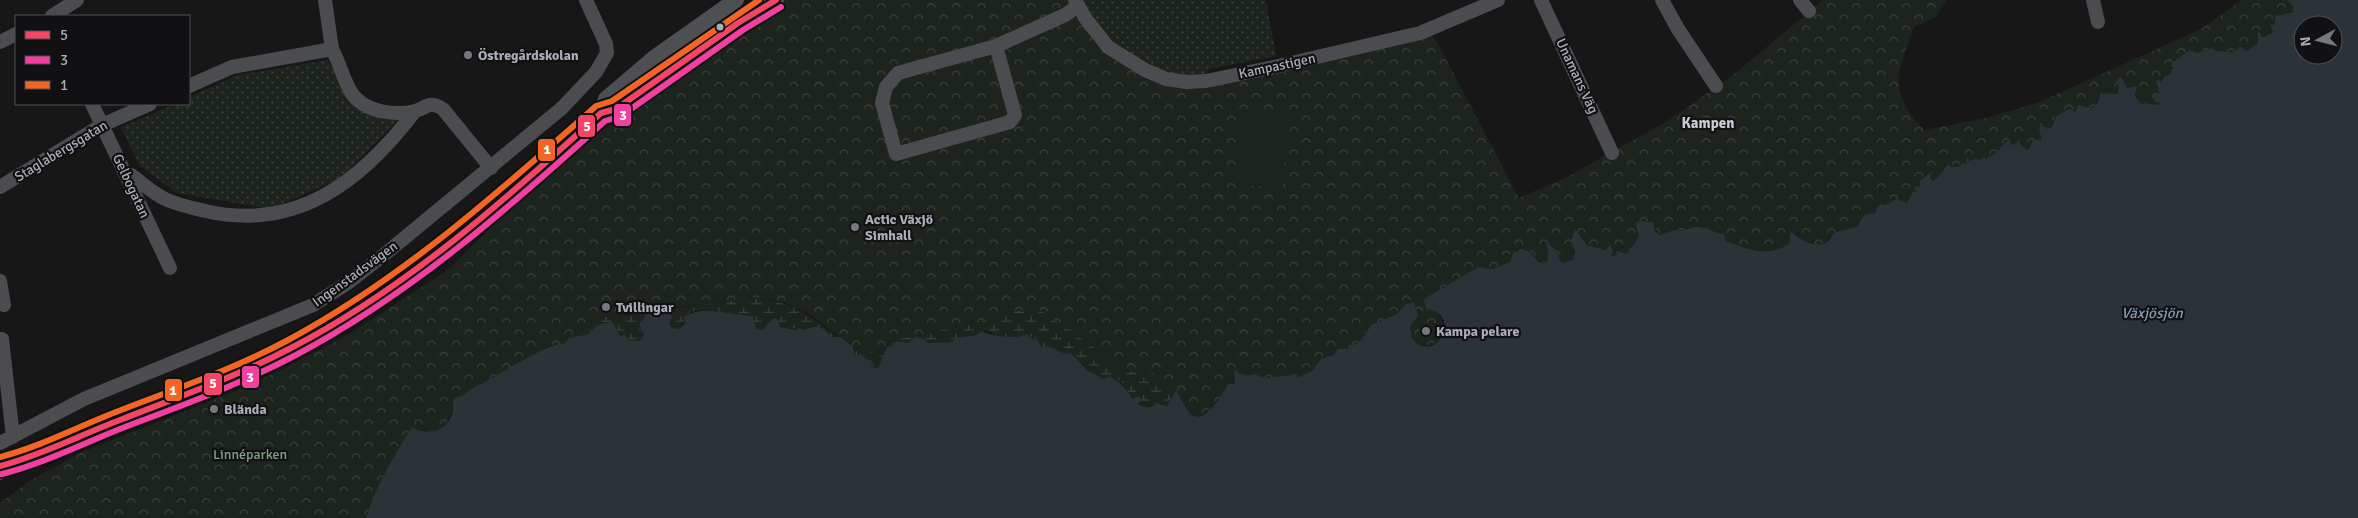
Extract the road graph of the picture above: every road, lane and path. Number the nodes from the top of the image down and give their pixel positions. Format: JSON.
{"nodes":[{"id":1,"x":77,"y":0,"type":"edge"},
{"id":2,"x":325,"y":0,"type":"edge"},
{"id":3,"x":586,"y":0,"type":"edge"},
{"id":4,"x":736,"y":0,"type":"edge"},
{"id":5,"x":776,"y":0,"type":"edge"},
{"id":6,"x":1498,"y":0,"type":"edge"},
{"id":7,"x":1541,"y":0,"type":"edge"},
{"id":8,"x":1662,"y":0,"type":"edge"},
{"id":9,"x":1800,"y":0,"type":"edge"},
{"id":10,"x":2093,"y":0,"type":"edge"},
{"id":11,"x":1076,"y":3,"type":"edge"},
{"id":12,"x":1809,"y":11,"type":"dead end"},
{"id":13,"x":54,"y":15,"type":"edge"},
{"id":14,"x":2098,"y":22,"type":"dead end"},
{"id":15,"x":15,"y":34,"type":"edge"},
{"id":16,"x":0,"y":42,"type":"edge"},
{"id":17,"x":996,"y":46,"type":"junction"},
{"id":18,"x":332,"y":49,"type":"junction"},
{"id":19,"x":190,"y":86,"type":"edge"},
{"id":20,"x":1716,"y":86,"type":"dead end"},
{"id":21,"x":92,"y":105,"type":"edge"},
{"id":22,"x":148,"y":105,"type":"edge"},
{"id":23,"x":415,"y":111,"type":"junction"},
{"id":24,"x":601,"y":113,"type":"junction"},
{"id":25,"x":102,"y":125,"type":"junction"},
{"id":26,"x":1612,"y":153,"type":"dead end"},
{"id":27,"x":491,"y":168,"type":"junction"},
{"id":28,"x":127,"y":177,"type":"junction"},
{"id":29,"x":0,"y":188,"type":"edge"},
{"id":30,"x":170,"y":268,"type":"dead end"},
{"id":31,"x":0,"y":281,"type":"edge"},
{"id":32,"x":4,"y":304,"type":"dead end"},
{"id":33,"x":2,"y":339,"type":"dead end"},
{"id":34,"x":13,"y":437,"type":"junction"},
{"id":35,"x":0,"y":443,"type":"edge"},
{"id":36,"x":0,"y":472,"type":"edge"}],
"edges":[{"from":1,"to":13,"type":"street"},
{"from":2,"to":18,"type":"street"},
{"from":3,"to":27,"type":"street","name":"Ingenstadsvägen"},
{"from":4,"to":24,"type":"main road"},
{"from":5,"to":24,"type":"main road"},
{"from":6,"to":11,"type":"street","name":"Kampastigen"},
{"from":7,"to":26,"type":"street","name":"Unamans Väg"},
{"from":8,"to":20,"type":"street"},
{"from":9,"to":12,"type":"street"},
{"from":10,"to":14,"type":"street"},
{"from":11,"to":17,"type":"street","name":"Kampastigen"},
{"from":15,"to":16,"type":"street"},
{"from":17,"to":17,"type":"street","name":"Kampastigen"},
{"from":18,"to":19,"type":"street"},
{"from":18,"to":23,"type":"street"},
{"from":21,"to":25,"type":"street","name":"Gelbogatan"},
{"from":22,"to":25,"type":"street","name":"Staglabergsgatan"},
{"from":23,"to":27,"type":"street"},
{"from":23,"to":28,"type":"street"},
{"from":24,"to":36,"type":"main road"},
{"from":25,"to":28,"type":"street","name":"Gelbogatan"},
{"from":25,"to":29,"type":"street","name":"Staglabergsgatan"},
{"from":27,"to":34,"type":"street","name":"Ingenstadsvägen"},
{"from":28,"to":30,"type":"street","name":"Gelbogatan"},
{"from":31,"to":32,"type":"street"},
{"from":33,"to":34,"type":"street"},
{"from":34,"to":35,"type":"street","name":"Ingenstadsvägen"}]}
